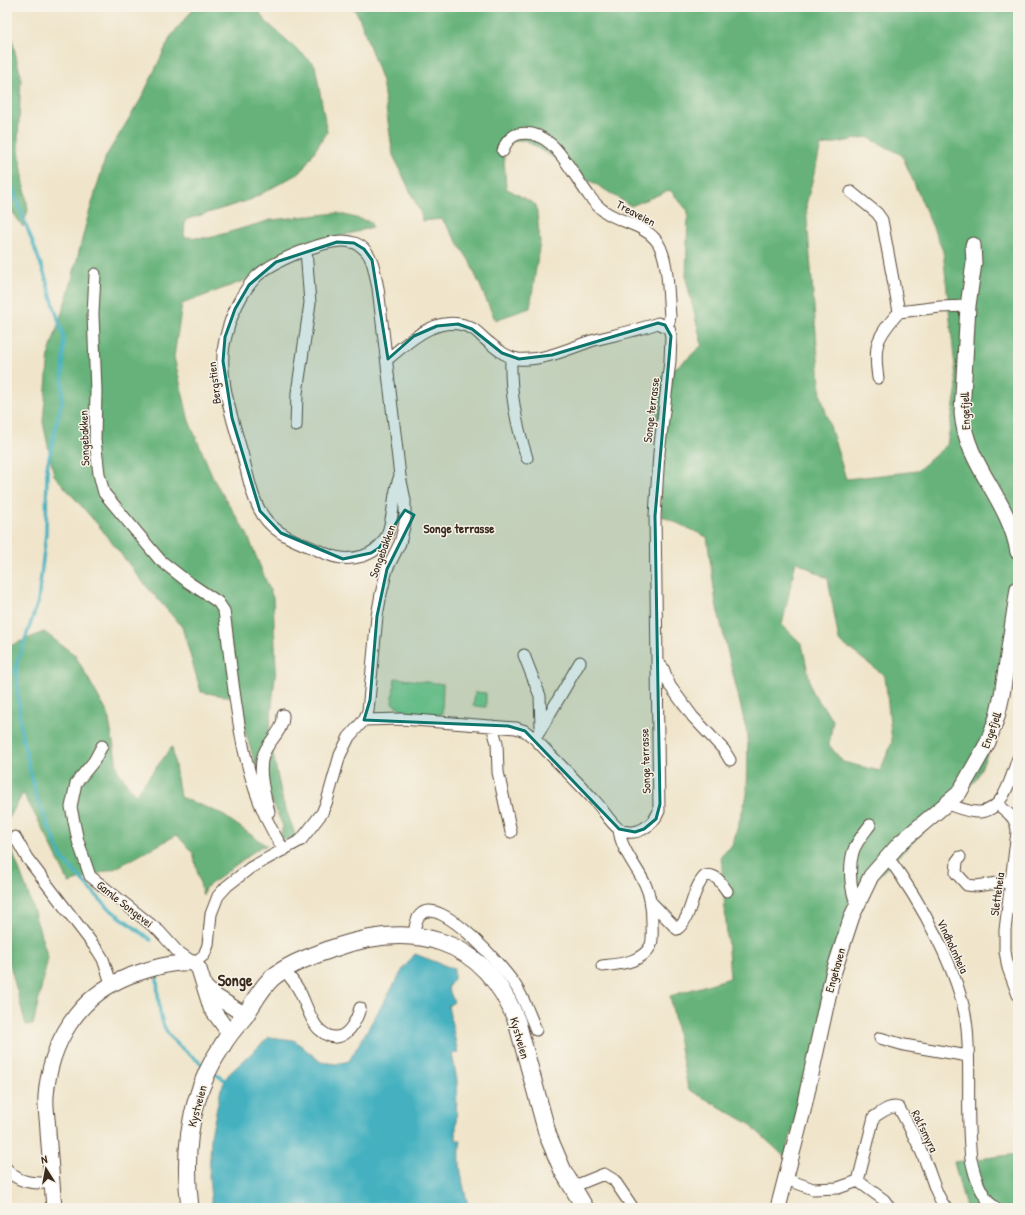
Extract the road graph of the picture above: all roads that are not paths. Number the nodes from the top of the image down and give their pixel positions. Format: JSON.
{"nodes":[{"id":1,"x":503,"y":152,"type":"dead end"},
{"id":2,"x":851,"y":192,"type":"dead end"},
{"id":3,"x":973,"y":245,"type":"dead end"},
{"id":4,"x":306,"y":250,"type":"junction"},
{"id":5,"x":95,"y":274,"type":"dead end"},
{"id":6,"x":968,"y":306,"type":"junction"},
{"id":7,"x":899,"y":312,"type":"junction"},
{"id":8,"x":665,"y":325,"type":"junction"},
{"id":9,"x":511,"y":357,"type":"junction"},
{"id":10,"x":388,"y":359,"type":"junction"},
{"id":11,"x":878,"y":378,"type":"dead end"},
{"id":12,"x":296,"y":426,"type":"dead end"},
{"id":13,"x":527,"y":458,"type":"dead end"},
{"id":14,"x":400,"y":476,"type":"junction"},
{"id":15,"x":1018,"y":552,"type":"edge"},
{"id":16,"x":1018,"y":588,"type":"edge"},
{"id":17,"x":524,"y":655,"type":"dead end"},
{"id":18,"x":657,"y":661,"type":"junction"},
{"id":19,"x":580,"y":662,"type":"dead end"},
{"id":20,"x":283,"y":715,"type":"dead end"},
{"id":21,"x":364,"y":720,"type":"junction"},
{"id":22,"x":492,"y":726,"type":"junction"},
{"id":23,"x":538,"y":734,"type":"junction"},
{"id":24,"x":102,"y":746,"type":"dead end"},
{"id":25,"x":1018,"y":758,"type":"edge"},
{"id":26,"x":730,"y":760,"type":"dead end"},
{"id":27,"x":970,"y":775,"type":"joint"},
{"id":28,"x":947,"y":804,"type":"junction"},
{"id":29,"x":997,"y":804,"type":"junction"},
{"id":30,"x":269,"y":823,"type":"junction"},
{"id":31,"x":870,"y":825,"type":"dead end"},
{"id":32,"x":619,"y":828,"type":"junction"},
{"id":33,"x":511,"y":832,"type":"dead end"},
{"id":34,"x":15,"y":837,"type":"dead end"},
{"id":35,"x":284,"y":850,"type":"junction"},
{"id":36,"x":887,"y":856,"type":"junction"},
{"id":37,"x":960,"y":857,"type":"dead end"},
{"id":38,"x":1012,"y":881,"type":"junction"},
{"id":39,"x":727,"y":891,"type":"dead end"},
{"id":40,"x":858,"y":901,"type":"junction"},
{"id":41,"x":651,"y":902,"type":"junction"},
{"id":42,"x":414,"y":935,"type":"junction"},
{"id":43,"x":194,"y":963,"type":"junction"},
{"id":44,"x":602,"y":966,"type":"dead end"},
{"id":45,"x":287,"y":973,"type":"junction"},
{"id":46,"x":111,"y":983,"type":"junction"},
{"id":47,"x":206,"y":988,"type":"junction"},
{"id":48,"x":1018,"y":995,"type":"edge"},
{"id":49,"x":360,"y":1008,"type":"dead end"},
{"id":50,"x":245,"y":1015,"type":"junction"},
{"id":51,"x":536,"y":1030,"type":"dead end"},
{"id":52,"x":230,"y":1034,"type":"junction"},
{"id":53,"x":880,"y":1038,"type":"dead end"},
{"id":54,"x":968,"y":1056,"type":"junction"},
{"id":55,"x":7,"y":1170,"type":"edge"},
{"id":56,"x":786,"y":1179,"type":"junction"},
{"id":57,"x":858,"y":1181,"type":"junction"},
{"id":58,"x":52,"y":1183,"type":"junction"},
{"id":59,"x":572,"y":1187,"type":"junction"},
{"id":60,"x":54,"y":1208,"type":"edge"},
{"id":61,"x":190,"y":1208,"type":"edge"},
{"id":62,"x":585,"y":1208,"type":"edge"},
{"id":63,"x":633,"y":1208,"type":"edge"},
{"id":64,"x":778,"y":1208,"type":"edge"},
{"id":65,"x":890,"y":1208,"type":"edge"},
{"id":66,"x":946,"y":1208,"type":"edge"},
{"id":67,"x":995,"y":1208,"type":"edge"}],
"edges":[{"from":1,"to":8,"type":"street","name":"Treaveien"},
{"from":2,"to":7,"type":"street"},
{"from":3,"to":6,"type":"street","name":"Engefjell"},
{"from":4,"to":10,"type":"street","name":"Songebakken"},
{"from":4,"to":12,"type":"street"},
{"from":4,"to":14,"type":"street","name":"Bergstien"},
{"from":5,"to":30,"type":"street","name":"Songebakken"},
{"from":6,"to":7,"type":"street"},
{"from":6,"to":15,"type":"street","name":"Engefjell"},
{"from":7,"to":11,"type":"street"},
{"from":8,"to":9,"type":"street"},
{"from":8,"to":18,"type":"street","name":"Songe terrasse"},
{"from":9,"to":10,"type":"street"},
{"from":9,"to":13,"type":"street"},
{"from":10,"to":14,"type":"street","name":"Songebakken"},
{"from":14,"to":21,"type":"street","name":"Songebakken"},
{"from":16,"to":27,"type":"street","name":"Engefjell"},
{"from":17,"to":23,"type":"street"},
{"from":18,"to":26,"type":"street","name":"Songe terrasse"},
{"from":18,"to":32,"type":"street","name":"Songe terrasse"},
{"from":19,"to":23,"type":"street"},
{"from":20,"to":30,"type":"street"},
{"from":21,"to":22,"type":"street"},
{"from":21,"to":35,"type":"street","name":"Songebakken"},
{"from":22,"to":23,"type":"street"},
{"from":22,"to":33,"type":"street"},
{"from":23,"to":32,"type":"street"},
{"from":24,"to":43,"type":"street","name":"Gamle Songevei"},
{"from":25,"to":29,"type":"street"},
{"from":27,"to":28,"type":"street","name":"Engehaven"},
{"from":28,"to":29,"type":"street"},
{"from":28,"to":36,"type":"street","name":"Engehaven"},
{"from":29,"to":38,"type":"street","name":"Sletteheia"},
{"from":30,"to":35,"type":"street","name":"Songebakken"},
{"from":31,"to":40,"type":"street"},
{"from":32,"to":41,"type":"street"},
{"from":34,"to":46,"type":"street"},
{"from":35,"to":43,"type":"street","name":"Songebakken"},
{"from":36,"to":40,"type":"street","name":"Engehaven"},
{"from":36,"to":54,"type":"street","name":"Vindholmheia"},
{"from":37,"to":38,"type":"street"},
{"from":38,"to":48,"type":"street","name":"Sletteheia"},
{"from":39,"to":41,"type":"street"},
{"from":40,"to":56,"type":"street","name":"Engehaven"},
{"from":41,"to":44,"type":"street"},
{"from":42,"to":45,"type":"main road","name":"Kystveien"},
{"from":42,"to":51,"type":"street","name":"Kystveien"},
{"from":42,"to":59,"type":"main road","name":"Kystveien"},
{"from":43,"to":46,"type":"street"},
{"from":43,"to":47,"type":"street","name":"Gamle Songevei"},
{"from":45,"to":49,"type":"street"},
{"from":45,"to":50,"type":"main road","name":"Kystveien"},
{"from":46,"to":58,"type":"street"},
{"from":47,"to":50,"type":"street"},
{"from":47,"to":52,"type":"street","name":"Gamle Songevei"},
{"from":50,"to":52,"type":"main road","name":"Kystveien"},
{"from":52,"to":61,"type":"main road","name":"Kystveien"},
{"from":53,"to":54,"type":"street"},
{"from":54,"to":67,"type":"street","name":"Vindholmheia"},
{"from":55,"to":58,"type":"street"},
{"from":56,"to":57,"type":"street"},
{"from":56,"to":64,"type":"street","name":"Engehaven"},
{"from":57,"to":65,"type":"street"},
{"from":57,"to":66,"type":"street","name":"Rolfsmyra"},
{"from":58,"to":60,"type":"street"},
{"from":59,"to":62,"type":"main road","name":"Kystveien"},
{"from":59,"to":63,"type":"street"}]}
